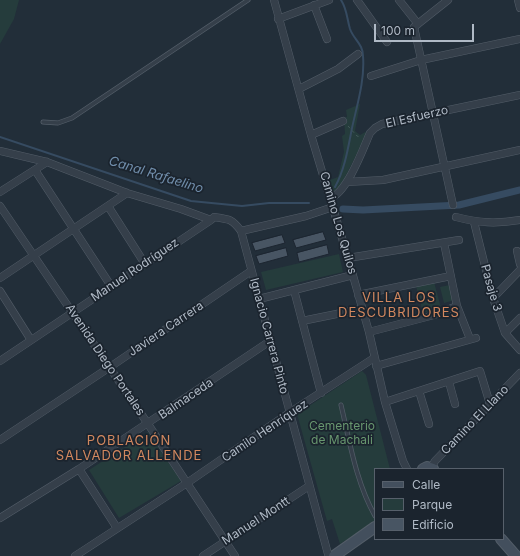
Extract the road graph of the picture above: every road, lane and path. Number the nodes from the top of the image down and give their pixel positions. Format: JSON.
{"nodes":[{"id":1,"x":248,"y":0,"type":"edge"},
{"id":2,"x":274,"y":0,"type":"edge"},
{"id":3,"x":329,"y":0,"type":"edge"},
{"id":4,"x":356,"y":0,"type":"edge"},
{"id":5,"x":399,"y":0,"type":"edge"},
{"id":6,"x":518,"y":0,"type":"edge"},
{"id":7,"x":445,"y":1,"type":"edge"},
{"id":8,"x":317,"y":3,"type":"edge"},
{"id":9,"x":520,"y":8,"type":"edge"},
{"id":10,"x":278,"y":19,"type":"junction"},
{"id":11,"x":418,"y":24,"type":"junction"},
{"id":12,"x":327,"y":39,"type":"dead end"},
{"id":13,"x":520,"y":39,"type":"edge"},
{"id":14,"x":387,"y":42,"type":"dead end"},
{"id":15,"x":358,"y":54,"type":"dead end"},
{"id":16,"x":421,"y":60,"type":"junction"},
{"id":17,"x":370,"y":76,"type":"dead end"},
{"id":18,"x":298,"y":89,"type":"junction"},
{"id":19,"x":520,"y":95,"type":"edge"},
{"id":20,"x":433,"y":113,"type":"junction"},
{"id":21,"x":343,"y":121,"type":"dead end"},
{"id":22,"x":43,"y":122,"type":"dead end"},
{"id":23,"x":349,"y":128,"type":"dead end"},
{"id":24,"x":312,"y":135,"type":"junction"},
{"id":25,"x":357,"y":136,"type":"dead end"},
{"id":26,"x":0,"y":150,"type":"edge"},
{"id":27,"x":520,"y":150,"type":"edge"},
{"id":28,"x":47,"y":162,"type":"junction"},
{"id":29,"x":444,"y":166,"type":"junction"},
{"id":30,"x":35,"y":170,"type":"junction"},
{"id":31,"x":347,"y":182,"type":"junction"},
{"id":32,"x":0,"y":192,"type":"edge"},
{"id":33,"x":127,"y":193,"type":"junction"},
{"id":34,"x":330,"y":198,"type":"junction"},
{"id":35,"x":453,"y":205,"type":"dead end"},
{"id":36,"x":0,"y":206,"type":"edge"},
{"id":37,"x":108,"y":206,"type":"junction"},
{"id":38,"x":333,"y":207,"type":"junction"},
{"id":39,"x":456,"y":217,"type":"dead end"},
{"id":40,"x":211,"y":220,"type":"junction"},
{"id":41,"x":520,"y":220,"type":"edge"},
{"id":42,"x":474,"y":222,"type":"junction"},
{"id":43,"x":73,"y":229,"type":"junction"},
{"id":44,"x":241,"y":231,"type":"junction"},
{"id":45,"x":459,"y":240,"type":"dead end"},
{"id":46,"x":444,"y":243,"type":"junction"},
{"id":47,"x":517,"y":251,"type":"dead end"},
{"id":48,"x":33,"y":256,"type":"junction"},
{"id":49,"x":348,"y":258,"type":"junction"},
{"id":50,"x":145,"y":264,"type":"junction"},
{"id":51,"x":520,"y":264,"type":"edge"},
{"id":52,"x":520,"y":270,"type":"edge"},
{"id":53,"x":251,"y":271,"type":"junction"},
{"id":54,"x":353,"y":275,"type":"junction"},
{"id":55,"x":451,"y":276,"type":"junction"},
{"id":56,"x":0,"y":278,"type":"edge"},
{"id":57,"x":111,"y":286,"type":"junction"},
{"id":58,"x":294,"y":290,"type":"junction"},
{"id":59,"x":0,"y":292,"type":"edge"},
{"id":60,"x":358,"y":295,"type":"junction"},
{"id":61,"x":493,"y":298,"type":"junction"},
{"id":62,"x":259,"y":299,"type":"junction"},
{"id":63,"x":457,"y":306,"type":"junction"},
{"id":64,"x":361,"y":309,"type":"junction"},
{"id":65,"x":72,"y":312,"type":"junction"},
{"id":66,"x":520,"y":318,"type":"edge"},
{"id":67,"x":302,"y":322,"type":"junction"},
{"id":68,"x":369,"y":332,"type":"junction"},
{"id":69,"x":505,"y":333,"type":"junction"},
{"id":70,"x":31,"y":340,"type":"junction"},
{"id":71,"x":270,"y":342,"type":"junction"},
{"id":72,"x":520,"y":350,"type":"edge"},
{"id":73,"x":374,"y":358,"type":"junction"},
{"id":74,"x":0,"y":361,"type":"edge"},
{"id":75,"x":376,"y":366,"type":"junction"},
{"id":76,"x":110,"y":367,"type":"junction"},
{"id":77,"x":520,"y":373,"type":"edge"},
{"id":78,"x":449,"y":382,"type":"junction"},
{"id":79,"x":420,"y":391,"type":"junction"},
{"id":80,"x":321,"y":393,"type":"junction"},
{"id":81,"x":385,"y":402,"type":"junction"},
{"id":82,"x":455,"y":404,"type":"dead end"},
{"id":83,"x":490,"y":404,"type":"junction"},
{"id":84,"x":341,"y":405,"type":"dead end"},
{"id":85,"x":289,"y":413,"type":"junction"},
{"id":86,"x":148,"y":424,"type":"junction"},
{"id":87,"x":429,"y":424,"type":"dead end"},
{"id":88,"x":0,"y":440,"type":"edge"},
{"id":89,"x":407,"y":468,"type":"edge"},
{"id":90,"x":430,"y":468,"type":"edge"},
{"id":91,"x":80,"y":469,"type":"junction"},
{"id":92,"x":187,"y":483,"type":"junction"},
{"id":93,"x":309,"y":486,"type":"junction"},
{"id":94,"x":374,"y":514,"type":"edge"},
{"id":95,"x":0,"y":518,"type":"edge"},
{"id":96,"x":117,"y":528,"type":"junction"},
{"id":97,"x":374,"y":528,"type":"edge"},
{"id":98,"x":502,"y":540,"type":"edge"},
{"id":99,"x":225,"y":541,"type":"junction"},
{"id":100,"x":75,"y":556,"type":"edge"},
{"id":101,"x":203,"y":556,"type":"edge"},
{"id":102,"x":235,"y":556,"type":"edge"},
{"id":103,"x":330,"y":556,"type":"edge"},
{"id":104,"x":334,"y":556,"type":"edge"},
{"id":105,"x":516,"y":556,"type":"edge"}],
"edges":[{"from":1,"to":22,"type":"lane"},
{"from":2,"to":10,"type":"street","name":"Camino Los Quilos"},
{"from":3,"to":8,"type":"street"},
{"from":4,"to":14,"type":"street"},
{"from":5,"to":11,"type":"street"},
{"from":6,"to":9,"type":"street"},
{"from":7,"to":11,"type":"street"},
{"from":8,"to":10,"type":"street"},
{"from":8,"to":12,"type":"street"},
{"from":10,"to":18,"type":"street","name":"Camino Los Quilos"},
{"from":11,"to":16,"type":"street"},
{"from":13,"to":16,"type":"street"},
{"from":15,"to":18,"type":"street"},
{"from":16,"to":17,"type":"street"},
{"from":16,"to":20,"type":"street"},
{"from":18,"to":24,"type":"street","name":"Camino Los Quilos"},
{"from":19,"to":20,"type":"street","name":"El Esfuerzo"},
{"from":20,"to":29,"type":"street"},
{"from":20,"to":31,"type":"street","name":"El Esfuerzo"},
{"from":21,"to":24,"type":"street"},
{"from":23,"to":25,"type":"path"},
{"from":24,"to":34,"type":"street","name":"Camino Los Quilos"},
{"from":26,"to":28,"type":"street"},
{"from":27,"to":29,"type":"street"},
{"from":28,"to":30,"type":"street"},
{"from":28,"to":33,"type":"street"},
{"from":29,"to":31,"type":"street"},
{"from":29,"to":35,"type":"street"},
{"from":30,"to":32,"type":"street"},
{"from":30,"to":43,"type":"street"},
{"from":31,"to":34,"type":"street","name":"El Esfuerzo"},
{"from":33,"to":37,"type":"street"},
{"from":33,"to":40,"type":"street"},
{"from":34,"to":38,"type":"street","name":"Camino Los Quilos"},
{"from":36,"to":48,"type":"street","name":"Avenida Diego Portales"},
{"from":37,"to":43,"type":"street"},
{"from":37,"to":50,"type":"street"},
{"from":38,"to":44,"type":"street"},
{"from":38,"to":49,"type":"street","name":"Camino Los Quilos"},
{"from":39,"to":42,"type":"street"},
{"from":40,"to":44,"type":"street"},
{"from":40,"to":50,"type":"street","name":"Manuel Rodríguez"},
{"from":41,"to":42,"type":"street"},
{"from":42,"to":61,"type":"street","name":"Pasaje 3"},
{"from":43,"to":48,"type":"street"},
{"from":43,"to":57,"type":"street"},
{"from":44,"to":53,"type":"street","name":"Ignacio Carrera Pinto"},
{"from":45,"to":46,"type":"street"},
{"from":46,"to":49,"type":"street"},
{"from":46,"to":55,"type":"street"},
{"from":47,"to":51,"type":"street"},
{"from":48,"to":56,"type":"street"},
{"from":48,"to":65,"type":"street","name":"Avenida Diego Portales"},
{"from":49,"to":54,"type":"street","name":"Camino Los Quilos"},
{"from":50,"to":57,"type":"street","name":"Manuel Rodríguez"},
{"from":52,"to":61,"type":"street"},
{"from":53,"to":62,"type":"street","name":"Ignacio Carrera Pinto"},
{"from":53,"to":76,"type":"street","name":"Javiera Carrera"},
{"from":54,"to":58,"type":"street"},
{"from":54,"to":60,"type":"street","name":"Camino Los Quilos"},
{"from":55,"to":60,"type":"street"},
{"from":55,"to":63,"type":"street"},
{"from":57,"to":65,"type":"street","name":"Manuel Rodríguez"},
{"from":58,"to":62,"type":"street"},
{"from":58,"to":67,"type":"street"},
{"from":59,"to":70,"type":"street"},
{"from":60,"to":64,"type":"street","name":"Camino Los Quilos"},
{"from":61,"to":69,"type":"street","name":"Pasaje 3"},
{"from":62,"to":71,"type":"street","name":"Ignacio Carrera Pinto"},
{"from":63,"to":68,"type":"street"},
{"from":63,"to":75,"type":"street"},
{"from":64,"to":67,"type":"street"},
{"from":64,"to":68,"type":"street","name":"Camino Los Quilos"},
{"from":65,"to":70,"type":"street","name":"Manuel Rodríguez"},
{"from":65,"to":76,"type":"street","name":"Avenida Diego Portales"},
{"from":66,"to":69,"type":"street"},
{"from":67,"to":80,"type":"street"},
{"from":68,"to":73,"type":"street","name":"Camino Los Quilos"},
{"from":69,"to":72,"type":"street","name":"Pasaje 3"},
{"from":70,"to":74,"type":"street","name":"Manuel Rodríguez"},
{"from":71,"to":85,"type":"street","name":"Ignacio Carrera Pinto"},
{"from":71,"to":86,"type":"street","name":"Balmaceda"},
{"from":73,"to":75,"type":"street","name":"Camino Los Quilos"},
{"from":73,"to":80,"type":"street","name":"Camilo Henríquez"},
{"from":75,"to":81,"type":"street","name":"Camino Los Quilos"},
{"from":76,"to":86,"type":"street","name":"Avenida Diego Portales"},
{"from":76,"to":88,"type":"street","name":"Javiera Carrera"},
{"from":77,"to":83,"type":"street","name":"Camino El Llano"},
{"from":78,"to":79,"type":"street"},
{"from":78,"to":82,"type":"street"},
{"from":78,"to":83,"type":"street"},
{"from":79,"to":81,"type":"street"},
{"from":79,"to":87,"type":"street"},
{"from":80,"to":85,"type":"street","name":"Camilo Henríquez"},
{"from":81,"to":89,"type":"street","name":"Camino Los Quilos"},
{"from":83,"to":90,"type":"street","name":"Camino El Llano"},
{"from":84,"to":94,"type":"lane"},
{"from":85,"to":92,"type":"street","name":"Camilo Henríquez"},
{"from":85,"to":93,"type":"street","name":"Ignacio Carrera Pinto"},
{"from":86,"to":91,"type":"street","name":"Balmaceda"},
{"from":86,"to":92,"type":"street","name":"Avenida Diego Portales"},
{"from":91,"to":95,"type":"street","name":"Balmaceda"},
{"from":91,"to":96,"type":"street"},
{"from":92,"to":96,"type":"street","name":"Camilo Henríquez"},
{"from":92,"to":99,"type":"street","name":"Avenida Diego Portales"},
{"from":93,"to":99,"type":"street","name":"Manuel Montt"},
{"from":93,"to":103,"type":"street","name":"Ignacio Carrera Pinto"},
{"from":96,"to":100,"type":"street","name":"Camilo Henríquez"},
{"from":97,"to":104,"type":"main road"},
{"from":98,"to":105,"type":"main road"},
{"from":99,"to":101,"type":"street","name":"Manuel Montt"},
{"from":99,"to":102,"type":"street","name":"Avenida Diego Portales"}]}
